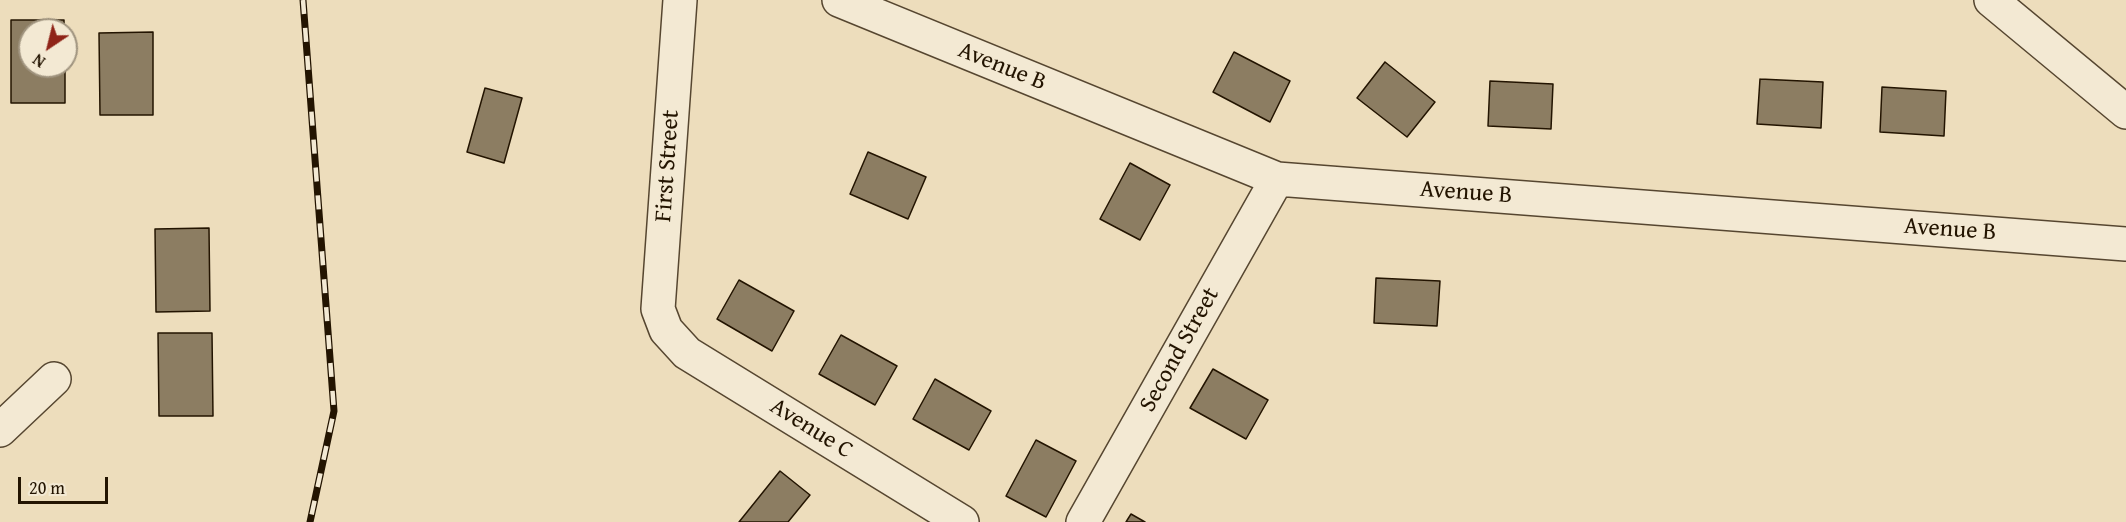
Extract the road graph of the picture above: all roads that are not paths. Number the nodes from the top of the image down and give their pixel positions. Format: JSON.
{"nodes":[{"id":1,"x":680,"y":0,"type":"edge"},
{"id":2,"x":839,"y":0,"type":"edge"},
{"id":3,"x":1991,"y":0,"type":"edge"},
{"id":4,"x":2126,"y":112,"type":"edge"},
{"id":5,"x":1276,"y":178,"type":"junction"},
{"id":6,"x":2126,"y":244,"type":"edge"},
{"id":7,"x":666,"y":330,"type":"joint"},
{"id":8,"x":54,"y":379,"type":"dead end"},
{"id":9,"x":0,"y":430,"type":"edge"},
{"id":10,"x":962,"y":522,"type":"edge"},
{"id":11,"x":1083,"y":522,"type":"edge"}],
"edges":[{"from":1,"to":7,"type":"street","name":"First Street"},
{"from":2,"to":5,"type":"street","name":"Avenue B"},
{"from":3,"to":4,"type":"street"},
{"from":5,"to":6,"type":"street","name":"Avenue B"},
{"from":5,"to":11,"type":"street","name":"Second Street"},
{"from":7,"to":10,"type":"street","name":"Avenue C"},
{"from":8,"to":9,"type":"street"}]}
